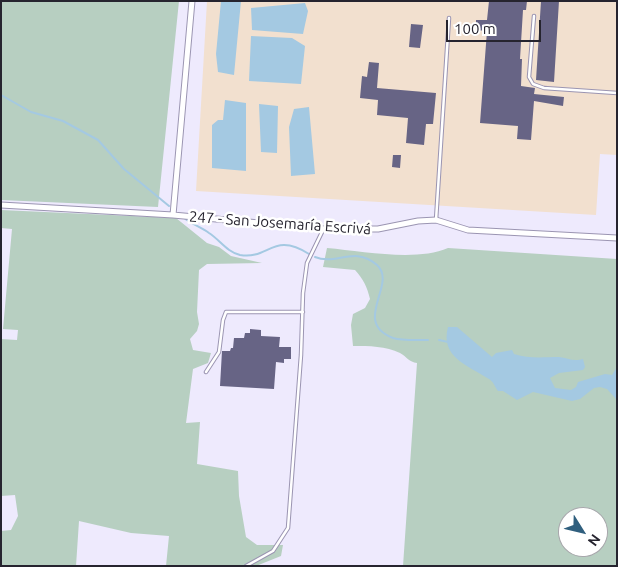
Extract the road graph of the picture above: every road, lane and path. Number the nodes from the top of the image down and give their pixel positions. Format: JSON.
{"nodes":[{"id":1,"x":192,"y":1,"type":"edge"},
{"id":2,"x":534,"y":16,"type":"dead end"},
{"id":3,"x":449,"y":18,"type":"dead end"},
{"id":4,"x":617,"y":93,"type":"edge"},
{"id":5,"x":1,"y":205,"type":"edge"},
{"id":6,"x":174,"y":215,"type":"junction"},
{"id":7,"x":436,"y":220,"type":"junction"},
{"id":8,"x":324,"y":229,"type":"junction"},
{"id":9,"x":617,"y":238,"type":"edge"},
{"id":10,"x":303,"y":312,"type":"junction"},
{"id":11,"x":206,"y":372,"type":"dead end"},
{"id":12,"x":246,"y":566,"type":"edge"}],
"edges":[{"from":1,"to":6,"type":"street"},
{"from":2,"to":4,"type":"lane"},
{"from":3,"to":7,"type":"lane"},
{"from":5,"to":6,"type":"street","name":"247 - San Josemaría Escrivá"},
{"from":6,"to":8,"type":"street","name":"247 - San Josemaría Escrivá"},
{"from":7,"to":8,"type":"street","name":"247 - San Josemaría Escrivá"},
{"from":7,"to":9,"type":"street","name":"247 - San Josemaría Escrivá"},
{"from":8,"to":10,"type":"lane"},
{"from":10,"to":11,"type":"lane"},
{"from":10,"to":12,"type":"lane"}]}
